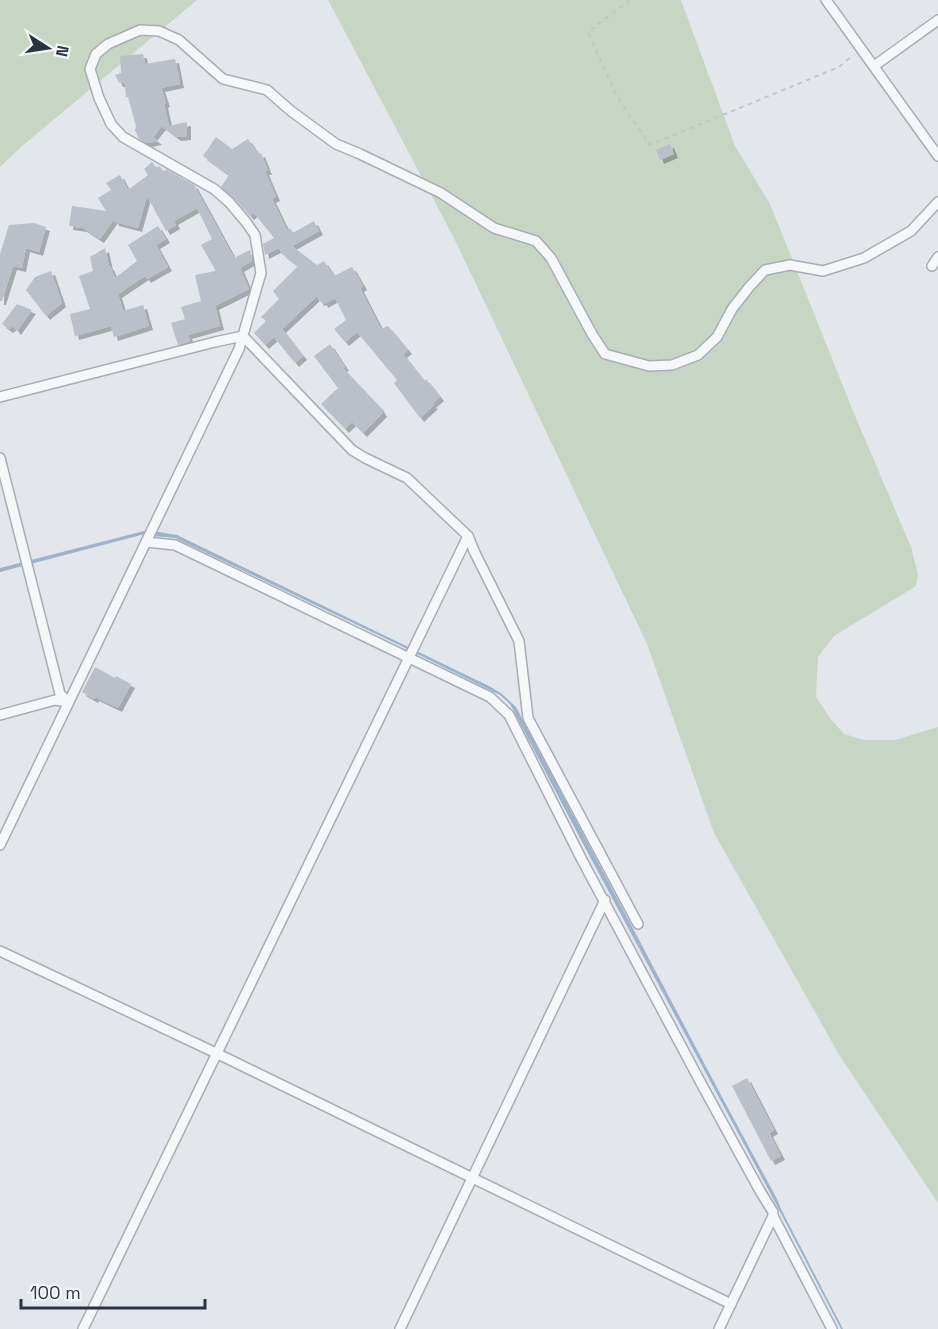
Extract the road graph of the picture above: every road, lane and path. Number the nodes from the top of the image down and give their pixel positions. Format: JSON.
{"nodes":[{"id":1,"x":630,"y":0,"type":"edge"},
{"id":2,"x":826,"y":0,"type":"edge"},
{"id":3,"x":938,"y":20,"type":"edge"},
{"id":4,"x":860,"y":48,"type":"junction"},
{"id":5,"x":874,"y":66,"type":"junction"},
{"id":6,"x":938,"y":156,"type":"edge"},
{"id":7,"x":938,"y":202,"type":"edge"},
{"id":8,"x":938,"y":257,"type":"edge"},
{"id":9,"x":932,"y":266,"type":"dead end"},
{"id":10,"x":243,"y":336,"type":"junction"},
{"id":11,"x":0,"y":398,"type":"edge"},
{"id":12,"x":0,"y":459,"type":"edge"},
{"id":13,"x":468,"y":536,"type":"junction"},
{"id":14,"x":146,"y":542,"type":"junction"},
{"id":15,"x":409,"y":658,"type":"junction"},
{"id":16,"x":69,"y":702,"type":"junction"},
{"id":17,"x":0,"y":715,"type":"edge"},
{"id":18,"x":0,"y":844,"type":"edge"},
{"id":19,"x":605,"y":900,"type":"junction"},
{"id":20,"x":639,"y":924,"type":"dead end"},
{"id":21,"x":0,"y":951,"type":"edge"},
{"id":22,"x":216,"y":1053,"type":"junction"},
{"id":23,"x":472,"y":1178,"type":"junction"},
{"id":24,"x":773,"y":1216,"type":"junction"},
{"id":25,"x":731,"y":1304,"type":"junction"},
{"id":26,"x":83,"y":1329,"type":"edge"},
{"id":27,"x":400,"y":1329,"type":"edge"},
{"id":28,"x":719,"y":1329,"type":"edge"},
{"id":29,"x":832,"y":1329,"type":"edge"}],
"edges":[{"from":1,"to":4,"type":"path"},
{"from":2,"to":4,"type":"street"},
{"from":3,"to":5,"type":"street"},
{"from":4,"to":5,"type":"street"},
{"from":5,"to":6,"type":"street"},
{"from":7,"to":10,"type":"street"},
{"from":8,"to":9,"type":"street"},
{"from":10,"to":11,"type":"street"},
{"from":10,"to":13,"type":"street"},
{"from":10,"to":14,"type":"street"},
{"from":12,"to":16,"type":"street"},
{"from":13,"to":15,"type":"street"},
{"from":13,"to":20,"type":"street"},
{"from":14,"to":15,"type":"street"},
{"from":14,"to":16,"type":"street"},
{"from":15,"to":19,"type":"street"},
{"from":15,"to":22,"type":"street"},
{"from":16,"to":17,"type":"street"},
{"from":16,"to":18,"type":"street"},
{"from":19,"to":23,"type":"street"},
{"from":19,"to":24,"type":"street"},
{"from":21,"to":22,"type":"street"},
{"from":22,"to":23,"type":"street"},
{"from":22,"to":26,"type":"street"},
{"from":23,"to":25,"type":"street"},
{"from":23,"to":27,"type":"street"},
{"from":24,"to":25,"type":"street"},
{"from":24,"to":29,"type":"street"},
{"from":25,"to":28,"type":"street"}]}
